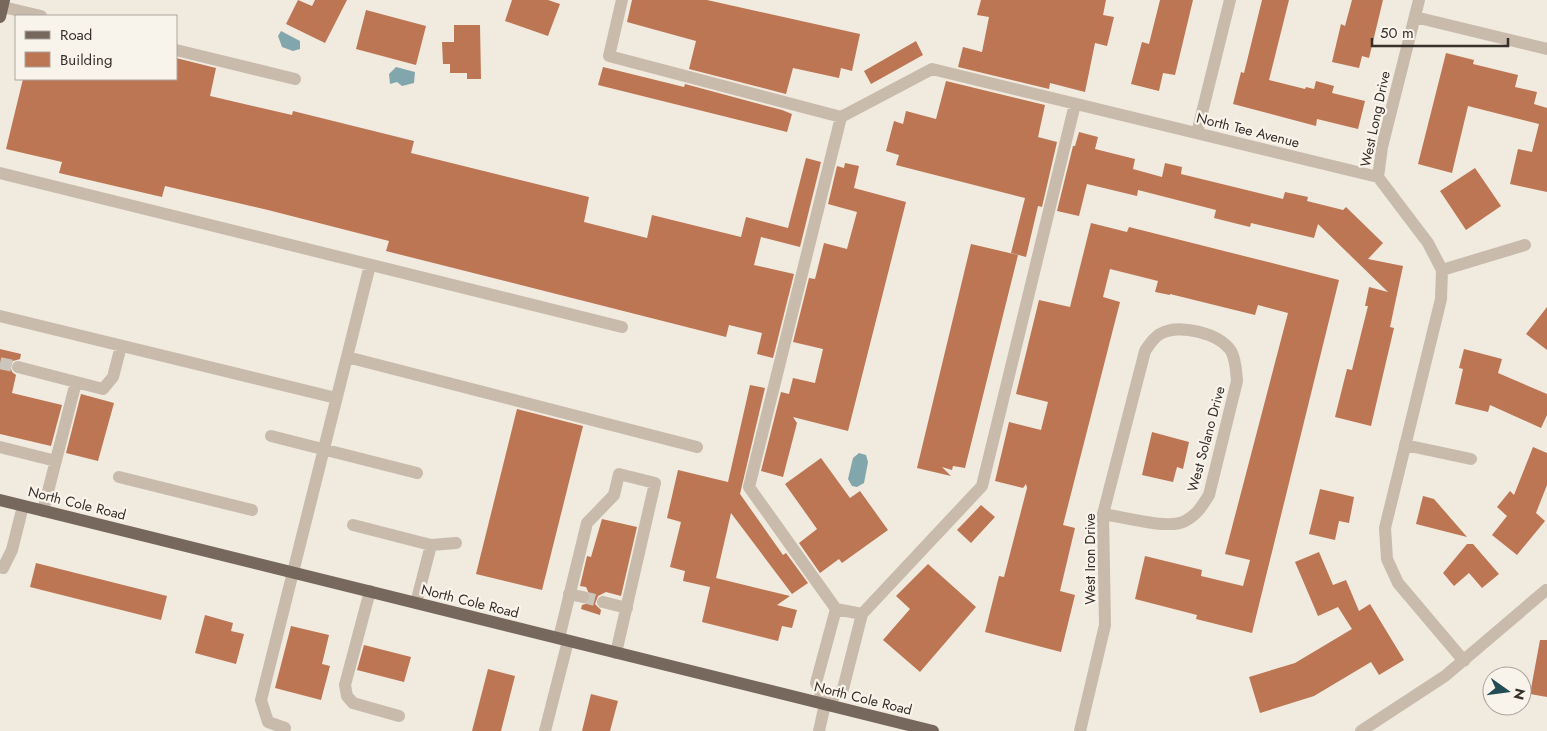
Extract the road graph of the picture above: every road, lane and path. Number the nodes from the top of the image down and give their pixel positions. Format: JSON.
{"nodes":[{"id":1,"x":622,"y":0,"type":"edge"},
{"id":2,"x":1230,"y":0,"type":"edge"},
{"id":3,"x":1419,"y":0,"type":"edge"},
{"id":4,"x":2,"y":8,"type":"edge"},
{"id":5,"x":36,"y":15,"type":"edge"},
{"id":6,"x":1415,"y":16,"type":"junction"},
{"id":7,"x":1547,"y":49,"type":"edge"},
{"id":8,"x":178,"y":50,"type":"edge"},
{"id":9,"x":295,"y":79,"type":"dead end"},
{"id":10,"x":1075,"y":104,"type":"junction"},
{"id":11,"x":841,"y":117,"type":"junction"},
{"id":12,"x":1197,"y":133,"type":"junction"},
{"id":13,"x":0,"y":173,"type":"edge"},
{"id":14,"x":1378,"y":177,"type":"junction"},
{"id":15,"x":1525,"y":245,"type":"dead end"},
{"id":16,"x":370,"y":265,"type":"junction"},
{"id":17,"x":1442,"y":270,"type":"junction"},
{"id":18,"x":0,"y":316,"type":"edge"},
{"id":19,"x":622,"y":327,"type":"dead end"},
{"id":20,"x":1160,"y":334,"type":"joint"},
{"id":21,"x":121,"y":346,"type":"junction"},
{"id":22,"x":347,"y":357,"type":"junction"},
{"id":23,"x":18,"y":367,"type":"tunnel mouth"},
{"id":24,"x":76,"y":382,"type":"junction"},
{"id":25,"x":336,"y":398,"type":"junction"},
{"id":26,"x":271,"y":436,"type":"dead end"},
{"id":27,"x":1405,"y":445,"type":"junction"},
{"id":28,"x":0,"y":446,"type":"edge"},
{"id":29,"x":697,"y":447,"type":"dead end"},
{"id":30,"x":323,"y":449,"type":"junction"},
{"id":31,"x":1471,"y":460,"type":"dead end"},
{"id":32,"x":56,"y":461,"type":"junction"},
{"id":33,"x":418,"y":473,"type":"dead end"},
{"id":34,"x":119,"y":477,"type":"dead end"},
{"id":35,"x":0,"y":500,"type":"edge"},
{"id":36,"x":23,"y":506,"type":"junction"},
{"id":37,"x":252,"y":510,"type":"dead end"},
{"id":38,"x":43,"y":511,"type":"junction"},
{"id":39,"x":1103,"y":514,"type":"junction"},
{"id":40,"x":352,"y":524,"type":"dead end"},
{"id":41,"x":456,"y":543,"type":"dead end"},
{"id":42,"x":431,"y":545,"type":"junction"},
{"id":43,"x":1,"y":572,"type":"edge"},
{"id":44,"x":292,"y":572,"type":"junction"},
{"id":45,"x":1546,"y":590,"type":"dead end"},
{"id":46,"x":370,"y":591,"type":"junction"},
{"id":47,"x":569,"y":594,"type":"junction"},
{"id":48,"x":583,"y":597,"type":"tunnel mouth"},
{"id":49,"x":603,"y":602,"type":"tunnel mouth"},
{"id":50,"x":416,"y":603,"type":"junction"},
{"id":51,"x":627,"y":608,"type":"junction"},
{"id":52,"x":836,"y":609,"type":"junction"},
{"id":53,"x":862,"y":614,"type":"junction"},
{"id":54,"x":563,"y":640,"type":"junction"},
{"id":55,"x":616,"y":652,"type":"junction"},
{"id":56,"x":1464,"y":661,"type":"junction"},
{"id":57,"x":825,"y":704,"type":"junction"},
{"id":58,"x":399,"y":716,"type":"dead end"},
{"id":59,"x":285,"y":728,"type":"dead end"},
{"id":60,"x":545,"y":731,"type":"edge"},
{"id":61,"x":819,"y":731,"type":"edge"},
{"id":62,"x":933,"y":731,"type":"edge"},
{"id":63,"x":1080,"y":731,"type":"edge"},
{"id":64,"x":1360,"y":731,"type":"edge"}],
"edges":[{"from":1,"to":11,"type":"street"},
{"from":2,"to":12,"type":"street"},
{"from":3,"to":6,"type":"street","name":"West Long Drive"},
{"from":4,"to":5,"type":"street"},
{"from":6,"to":7,"type":"street"},
{"from":6,"to":14,"type":"street","name":"West Long Drive"},
{"from":8,"to":9,"type":"street"},
{"from":10,"to":11,"type":"street","name":"North Tee Avenue"},
{"from":10,"to":12,"type":"street","name":"North Tee Avenue"},
{"from":10,"to":53,"type":"street"},
{"from":11,"to":52,"type":"street"},
{"from":12,"to":14,"type":"street","name":"North Tee Avenue"},
{"from":13,"to":16,"type":"street"},
{"from":14,"to":17,"type":"street","name":"West Long Drive"},
{"from":15,"to":17,"type":"street"},
{"from":16,"to":19,"type":"street"},
{"from":16,"to":22,"type":"street"},
{"from":17,"to":27,"type":"street","name":"West Long Drive"},
{"from":18,"to":21,"type":"street"},
{"from":20,"to":39,"type":"street","name":"West Iron Drive"},
{"from":20,"to":39,"type":"street","name":"West Solano Drive"},
{"from":21,"to":24,"type":"street"},
{"from":21,"to":25,"type":"street"},
{"from":22,"to":25,"type":"street"},
{"from":22,"to":29,"type":"street"},
{"from":23,"to":24,"type":"street"},
{"from":24,"to":32,"type":"street"},
{"from":25,"to":30,"type":"street"},
{"from":26,"to":30,"type":"street"},
{"from":27,"to":31,"type":"street"},
{"from":27,"to":56,"type":"street","name":"West Long Drive"},
{"from":28,"to":32,"type":"street"},
{"from":30,"to":33,"type":"street"},
{"from":30,"to":44,"type":"street"},
{"from":32,"to":38,"type":"street"},
{"from":34,"to":37,"type":"street"},
{"from":35,"to":36,"type":"main road","name":"North Cole Road"},
{"from":36,"to":38,"type":"main road","name":"North Cole Road"},
{"from":36,"to":43,"type":"street"},
{"from":38,"to":44,"type":"main road","name":"North Cole Road"},
{"from":39,"to":63,"type":"street","name":"West Iron Drive"},
{"from":40,"to":42,"type":"street"},
{"from":41,"to":42,"type":"street"},
{"from":42,"to":50,"type":"street"},
{"from":44,"to":46,"type":"main road","name":"North Cole Road"},
{"from":44,"to":59,"type":"street"},
{"from":45,"to":56,"type":"street"},
{"from":46,"to":50,"type":"main road","name":"North Cole Road"},
{"from":46,"to":58,"type":"street"},
{"from":47,"to":48,"type":"street"},
{"from":47,"to":51,"type":"street"},
{"from":47,"to":54,"type":"street"},
{"from":49,"to":51,"type":"street"},
{"from":50,"to":54,"type":"main road","name":"North Cole Road"},
{"from":51,"to":55,"type":"street"},
{"from":52,"to":53,"type":"street"},
{"from":52,"to":57,"type":"street"},
{"from":53,"to":57,"type":"street"},
{"from":54,"to":55,"type":"main road","name":"North Cole Road"},
{"from":54,"to":60,"type":"street"},
{"from":55,"to":57,"type":"main road","name":"North Cole Road"},
{"from":56,"to":64,"type":"street"},
{"from":57,"to":61,"type":"street"},
{"from":57,"to":62,"type":"main road","name":"North Cole Road"}]}
